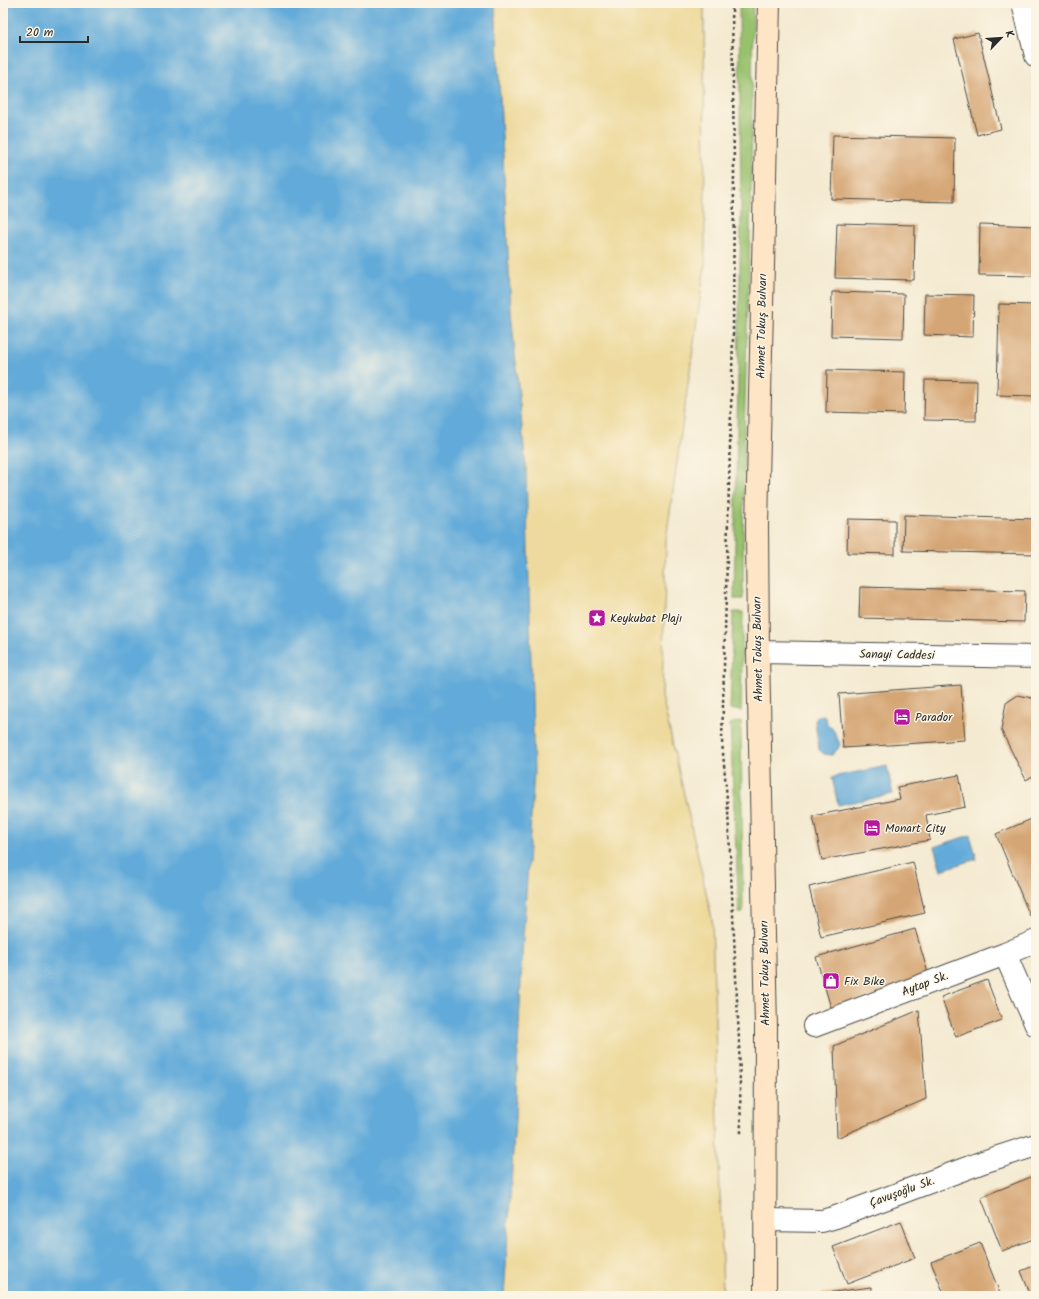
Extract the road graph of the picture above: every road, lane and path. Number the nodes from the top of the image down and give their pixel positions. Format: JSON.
{"nodes":[{"id":1,"x":732,"y":3,"type":"edge"},
{"id":2,"x":769,"y":3,"type":"edge"},
{"id":3,"x":1023,"y":3,"type":"edge"},
{"id":4,"x":1036,"y":56,"type":"edge"},
{"id":5,"x":758,"y":652,"type":"junction"},
{"id":6,"x":1036,"y":657,"type":"edge"},
{"id":7,"x":1036,"y":941,"type":"edge"},
{"id":8,"x":1005,"y":954,"type":"junction"},
{"id":9,"x":1036,"y":1025,"type":"edge"},
{"id":10,"x":814,"y":1026,"type":"dead end"},
{"id":11,"x":741,"y":1141,"type":"dead end"},
{"id":12,"x":1036,"y":1145,"type":"edge"},
{"id":13,"x":766,"y":1220,"type":"junction"},
{"id":14,"x":765,"y":1296,"type":"edge"}],
"edges":[{"from":1,"to":11,"type":"path"},
{"from":2,"to":5,"type":"main road","name":"Ahmet Tokuş Bulvarı"},
{"from":3,"to":4,"type":"street"},
{"from":5,"to":6,"type":"street","name":"Sanayi Caddesi"},
{"from":5,"to":13,"type":"main road","name":"Ahmet Tokuş Bulvarı"},
{"from":7,"to":8,"type":"street","name":"Aytap Sk."},
{"from":8,"to":9,"type":"street"},
{"from":8,"to":10,"type":"street","name":"Aytap Sk."},
{"from":12,"to":13,"type":"street","name":"Çavuşoğlu Sk."},
{"from":13,"to":14,"type":"main road","name":"Ahmet Tokuş Bulvarı"}]}
